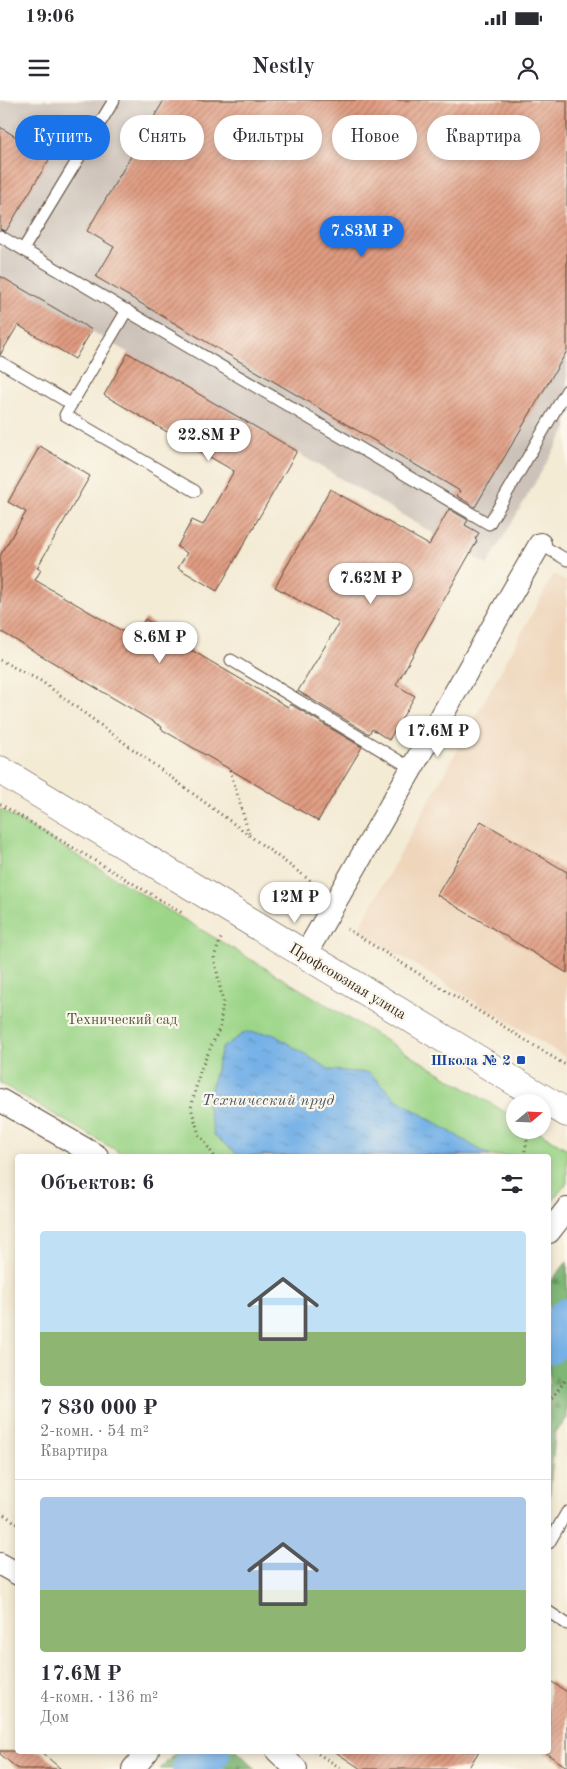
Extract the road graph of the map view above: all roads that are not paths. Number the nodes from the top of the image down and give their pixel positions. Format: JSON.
{"nodes":[{"id":1,"x":114,"y":100,"type":"edge"},
{"id":2,"x":0,"y":236,"type":"edge"},
{"id":3,"x":24,"y":248,"type":"junction"},
{"id":4,"x":127,"y":310,"type":"junction"},
{"id":5,"x":0,"y":362,"type":"edge"},
{"id":6,"x":567,"y":390,"type":"edge"},
{"id":7,"x":71,"y":404,"type":"junction"},
{"id":8,"x":195,"y":491,"type":"dead end"},
{"id":9,"x":540,"y":544,"type":"joint"},
{"id":10,"x":567,"y":560,"type":"edge"},
{"id":11,"x":231,"y":660,"type":"dead end"},
{"id":12,"x":411,"y":768,"type":"junction"},
{"id":13,"x":0,"y":770,"type":"edge"},
{"id":14,"x":305,"y":955,"type":"junction"},
{"id":15,"x":0,"y":1100,"type":"edge"},
{"id":16,"x":567,"y":1113,"type":"edge"},
{"id":17,"x":93,"y":1154,"type":"edge"},
{"id":18,"x":567,"y":1209,"type":"edge"},
{"id":19,"x":551,"y":1229,"type":"edge"},
{"id":20,"x":567,"y":1512,"type":"edge"},
{"id":21,"x":551,"y":1540,"type":"edge"},
{"id":22,"x":0,"y":1564,"type":"edge"},
{"id":23,"x":15,"y":1572,"type":"edge"},
{"id":24,"x":551,"y":1613,"type":"edge"},
{"id":25,"x":567,"y":1624,"type":"edge"},
{"id":26,"x":146,"y":1754,"type":"edge"},
{"id":27,"x":133,"y":1769,"type":"edge"}],
"edges":[{"from":1,"to":3,"type":"lane"},
{"from":2,"to":3,"type":"lane"},
{"from":3,"to":4,"type":"lane"},
{"from":4,"to":6,"type":"lane"},
{"from":4,"to":7,"type":"lane"},
{"from":5,"to":7,"type":"lane"},
{"from":7,"to":8,"type":"lane"},
{"from":9,"to":10,"type":"lane"},
{"from":9,"to":12,"type":"street"},
{"from":11,"to":12,"type":"lane"},
{"from":12,"to":14,"type":"street"},
{"from":13,"to":14,"type":"main road","name":"Профсоюзная улица"},
{"from":14,"to":16,"type":"main road","name":"Профсоюзная улица"},
{"from":15,"to":17,"type":"street"},
{"from":18,"to":19,"type":"street"},
{"from":20,"to":21,"type":"lane"},
{"from":22,"to":23,"type":"street"},
{"from":24,"to":25,"type":"lane"},
{"from":26,"to":27,"type":"street"}]}
